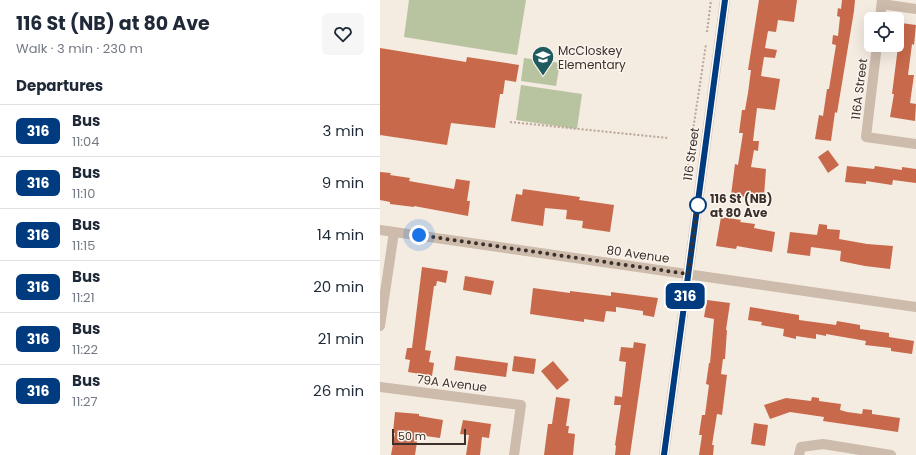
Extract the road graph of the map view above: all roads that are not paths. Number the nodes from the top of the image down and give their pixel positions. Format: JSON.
{"nodes":[{"id":1,"x":725,"y":0,"type":"edge"},
{"id":2,"x":882,"y":2,"type":"edge"},
{"id":3,"x":916,"y":9,"type":"edge"},
{"id":4,"x":881,"y":12,"type":"edge"},
{"id":5,"x":876,"y":52,"type":"edge"},
{"id":6,"x":916,"y":144,"type":"edge"},
{"id":7,"x":380,"y":230,"type":"edge"},
{"id":8,"x":394,"y":232,"type":"junction"},
{"id":9,"x":688,"y":274,"type":"junction"},
{"id":10,"x":916,"y":307,"type":"edge"},
{"id":11,"x":380,"y":326,"type":"edge"},
{"id":12,"x":380,"y":387,"type":"edge"},
{"id":13,"x":800,"y":451,"type":"edge"},
{"id":14,"x":514,"y":455,"type":"edge"},
{"id":15,"x":664,"y":455,"type":"edge"},
{"id":16,"x":891,"y":455,"type":"edge"}],
"edges":[{"from":1,"to":9,"type":"street","name":"116 Street"},
{"from":2,"to":3,"type":"street"},
{"from":2,"to":4,"type":"street"},
{"from":5,"to":6,"type":"street","name":"116A Street"},
{"from":7,"to":8,"type":"street","name":"80 Avenue"},
{"from":8,"to":9,"type":"street","name":"80 Avenue"},
{"from":8,"to":11,"type":"street"},
{"from":9,"to":10,"type":"street","name":"80 Avenue"},
{"from":9,"to":15,"type":"street","name":"116 Street"},
{"from":12,"to":14,"type":"street","name":"79A Avenue"},
{"from":13,"to":16,"type":"street"}]}
